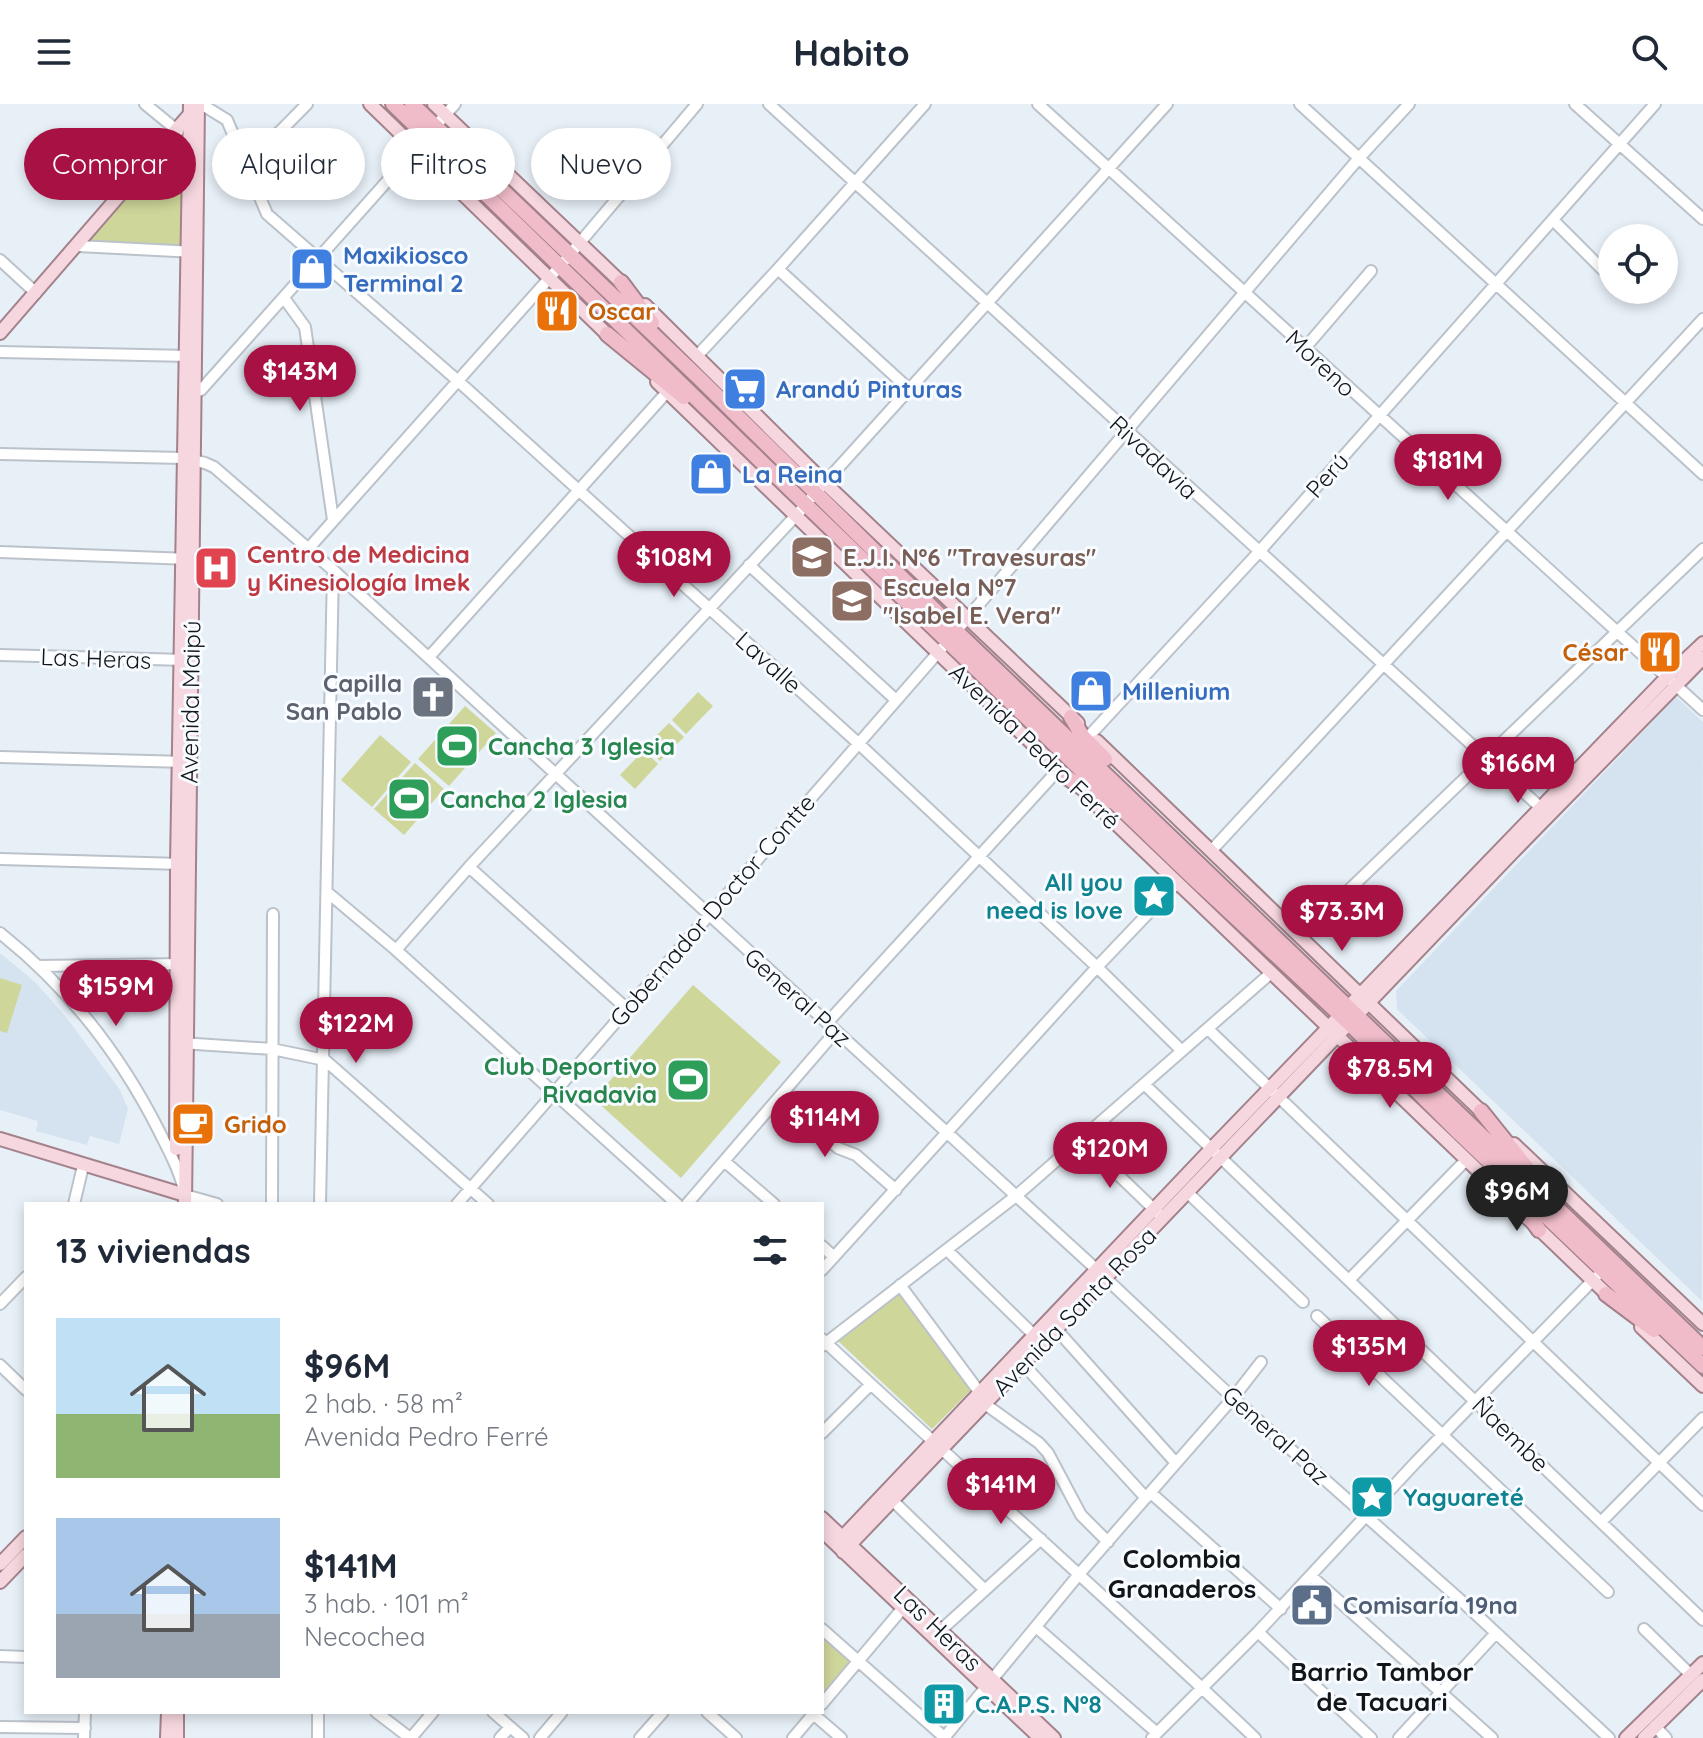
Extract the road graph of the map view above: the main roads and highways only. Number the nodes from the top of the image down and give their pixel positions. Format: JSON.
{"nodes":[{"id":1,"x":199,"y":104,"type":"edge"},
{"id":2,"x":370,"y":104,"type":"edge"},
{"id":3,"x":393,"y":104,"type":"edge"},
{"id":4,"x":412,"y":104,"type":"edge"},
{"id":5,"x":434,"y":104,"type":"edge"},
{"id":6,"x":190,"y":110,"type":"edge"},
{"id":7,"x":426,"y":128,"type":"edge"},
{"id":8,"x":428,"y":128,"type":"edge"},
{"id":9,"x":502,"y":200,"type":"edge"},
{"id":10,"x":192,"y":252,"type":"junction"},
{"id":11,"x":565,"y":260,"type":"junction"},
{"id":12,"x":621,"y":282,"type":"junction"},
{"id":13,"x":0,"y":333,"type":"edge"},
{"id":14,"x":607,"y":334,"type":"junction"},
{"id":15,"x":699,"y":378,"type":"junction"},
{"id":16,"x":744,"y":445,"type":"junction"},
{"id":17,"x":816,"y":494,"type":"junction"},
{"id":18,"x":1703,"y":643,"type":"edge"},
{"id":19,"x":1703,"y":658,"type":"edge"},
{"id":20,"x":1671,"y":681,"type":"junction"},
{"id":21,"x":1071,"y":717,"type":"junction"},
{"id":22,"x":1062,"y":772,"type":"junction"},
{"id":23,"x":1197,"y":870,"type":"junction"},
{"id":24,"x":1355,"y":1009,"type":"junction"},
{"id":25,"x":1334,"y":1031,"type":"junction"},
{"id":26,"x":180,"y":1043,"type":"junction"},
{"id":27,"x":1481,"y":1111,"type":"junction"},
{"id":28,"x":1460,"y":1134,"type":"junction"},
{"id":29,"x":0,"y":1139,"type":"edge"},
{"id":30,"x":1216,"y":1152,"type":"junction"},
{"id":31,"x":181,"y":1199,"type":"edge"},
{"id":32,"x":1159,"y":1213,"type":"junction"},
{"id":33,"x":1573,"y":1224,"type":"junction"},
{"id":34,"x":1539,"y":1230,"type":"junction"},
{"id":35,"x":1602,"y":1270,"type":"junction"},
{"id":36,"x":1102,"y":1274,"type":"junction"},
{"id":37,"x":1606,"y":1294,"type":"junction"},
{"id":38,"x":1703,"y":1324,"type":"edge"},
{"id":39,"x":1039,"y":1340,"type":"junction"},
{"id":40,"x":1702,"y":1359,"type":"edge"},
{"id":41,"x":1703,"y":1386,"type":"edge"},
{"id":42,"x":983,"y":1399,"type":"junction"},
{"id":43,"x":824,"y":1526,"type":"edge"},
{"id":44,"x":24,"y":1539,"type":"edge"},
{"id":45,"x":843,"y":1544,"type":"junction"},
{"id":46,"x":24,"y":1557,"type":"edge"},
{"id":47,"x":0,"y":1564,"type":"edge"},
{"id":48,"x":0,"y":1582,"type":"edge"},
{"id":49,"x":907,"y":1604,"type":"junction"},
{"id":50,"x":1703,"y":1663,"type":"edge"},
{"id":51,"x":1697,"y":1678,"type":"edge"},
{"id":52,"x":989,"y":1682,"type":"junction"},
{"id":53,"x":168,"y":1714,"type":"edge"},
{"id":54,"x":177,"y":1714,"type":"edge"},
{"id":55,"x":167,"y":1738,"type":"edge"},
{"id":56,"x":177,"y":1738,"type":"edge"},
{"id":57,"x":1040,"y":1738,"type":"edge"},
{"id":58,"x":1054,"y":1738,"type":"edge"},
{"id":59,"x":1626,"y":1738,"type":"edge"},
{"id":60,"x":1644,"y":1738,"type":"edge"}],
"edges":[{"from":1,"to":6,"type":"main road"},
{"from":1,"to":10,"type":"main road","name":"Avenida Maipú"},
{"from":2,"to":14,"type":"main road","name":"Avenida Pedro Ferré"},
{"from":3,"to":7,"type":"highway","name":"Avenida Pedro Ferré"},
{"from":4,"to":8,"type":"highway","name":"Avenida Pedro Ferré"},
{"from":5,"to":12,"type":"main road","name":"Avenida Pedro Ferré"},
{"from":6,"to":10,"type":"main road","name":"Avenida Maipú"},
{"from":6,"to":13,"type":"main road"},
{"from":9,"to":11,"type":"highway","name":"Avenida Pedro Ferré"},
{"from":10,"to":26,"type":"main road","name":"Avenida Maipú"},
{"from":11,"to":15,"type":"highway","name":"Avenida Pedro Ferré"},
{"from":11,"to":16,"type":"highway","name":"Avenida Pedro Ferré"},
{"from":12,"to":15,"type":"highway"},
{"from":12,"to":17,"type":"main road","name":"Avenida Pedro Ferré"},
{"from":14,"to":16,"type":"highway"},
{"from":14,"to":22,"type":"main road","name":"Avenida Pedro Ferré"},
{"from":15,"to":17,"type":"highway","name":"Avenida Pedro Ferré"},
{"from":16,"to":17,"type":"highway","name":"Avenida Pedro Ferré"},
{"from":17,"to":21,"type":"main road","name":"Avenida Pedro Ferré"},
{"from":17,"to":23,"type":"highway","name":"Avenida Pedro Ferré"},
{"from":18,"to":20,"type":"main road"},
{"from":19,"to":20,"type":"main road"},
{"from":20,"to":24,"type":"main road"},
{"from":20,"to":24,"type":"main road"},
{"from":21,"to":23,"type":"highway"},
{"from":21,"to":24,"type":"main road","name":"Avenida Pedro Ferré"},
{"from":22,"to":23,"type":"highway"},
{"from":22,"to":25,"type":"main road","name":"Avenida Pedro Ferré"},
{"from":23,"to":24,"type":"highway","name":"Avenida Pedro Ferré"},
{"from":24,"to":25,"type":"main road","name":"Avenida Santa Rosa"},
{"from":24,"to":27,"type":"main road","name":"Avenida Pedro Ferré"},
{"from":24,"to":28,"type":"highway","name":"Avenida Pedro Ferré"},
{"from":24,"to":33,"type":"highway","name":"Avenida Pedro Ferré"},
{"from":25,"to":30,"type":"main road","name":"Avenida Santa Rosa"},
{"from":25,"to":34,"type":"main road","name":"Avenida Pedro Ferré"},
{"from":26,"to":31,"type":"main road","name":"Avenida Maipú"},
{"from":26,"to":31,"type":"main road","name":"Avenida Maipú"},
{"from":27,"to":33,"type":"highway"},
{"from":27,"to":38,"type":"main road","name":"Avenida Pedro Ferré"},
{"from":28,"to":34,"type":"highway"},
{"from":28,"to":35,"type":"highway","name":"Avenida Pedro Ferré"},
{"from":29,"to":31,"type":"main road"},
{"from":30,"to":32,"type":"main road","name":"Avenida Santa Rosa"},
{"from":30,"to":32,"type":"main road","name":"Avenida Santa Rosa"},
{"from":32,"to":36,"type":"main road","name":"Avenida Santa Rosa"},
{"from":33,"to":35,"type":"highway","name":"Avenida Pedro Ferré"},
{"from":34,"to":35,"type":"main road","name":"Avenida Pedro Ferré"},
{"from":35,"to":37,"type":"main road","name":"Avenida Pedro Ferré"},
{"from":35,"to":40,"type":"highway","name":"Avenida Pedro Ferré"},
{"from":36,"to":39,"type":"main road","name":"Avenida Santa Rosa"},
{"from":36,"to":39,"type":"main road","name":"Avenida Santa Rosa"},
{"from":37,"to":40,"type":"highway"},
{"from":37,"to":41,"type":"main road","name":"Avenida Pedro Ferré"},
{"from":39,"to":42,"type":"main road","name":"Avenida Santa Rosa"},
{"from":39,"to":42,"type":"main road","name":"Avenida Santa Rosa"},
{"from":42,"to":45,"type":"main road","name":"Avenida Santa Rosa"},
{"from":43,"to":45,"type":"main road","name":"Las Heras"},
{"from":44,"to":47,"type":"main road"},
{"from":45,"to":49,"type":"main road","name":"Las Heras"},
{"from":46,"to":48,"type":"main road"},
{"from":49,"to":52,"type":"main road","name":"Las Heras"},
{"from":49,"to":52,"type":"main road","name":"Las Heras"},
{"from":50,"to":51,"type":"main road"},
{"from":51,"to":59,"type":"main road"},
{"from":51,"to":60,"type":"main road"},
{"from":52,"to":57,"type":"main road","name":"Las Heras"},
{"from":52,"to":58,"type":"main road","name":"Las Heras"},
{"from":53,"to":55,"type":"main road"},
{"from":54,"to":56,"type":"main road"}]}
